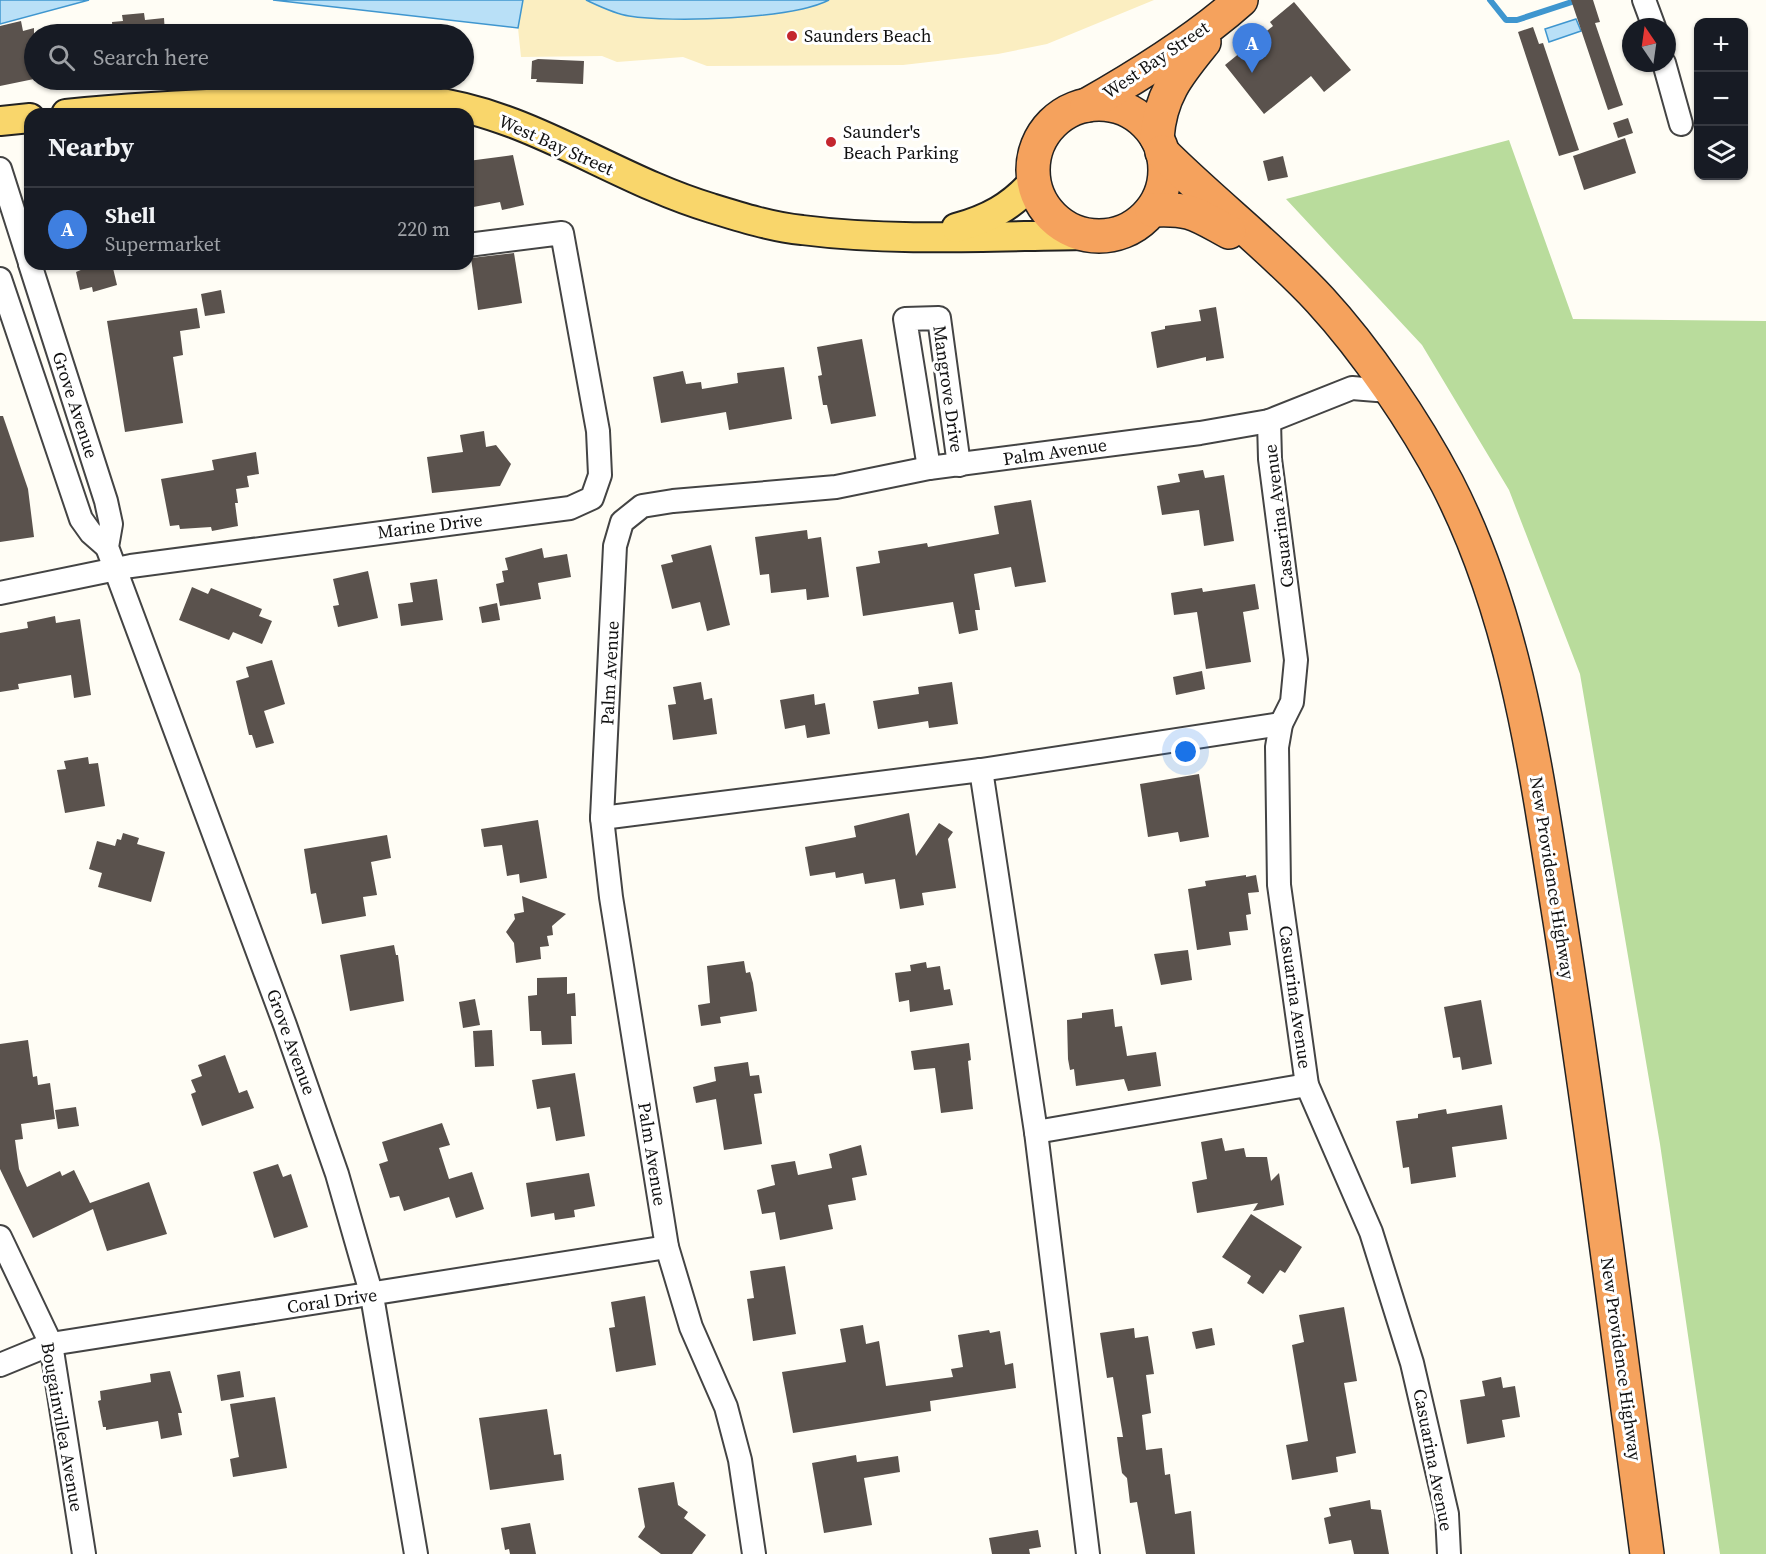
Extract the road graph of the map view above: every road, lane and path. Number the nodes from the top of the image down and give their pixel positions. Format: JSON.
{"nodes":[{"id":1,"x":1644,"y":0,"type":"edge"},
{"id":2,"x":1233,"y":7,"type":"edge"},
{"id":3,"x":1651,"y":18,"type":"edge"},
{"id":4,"x":1667,"y":72,"type":"edge"},
{"id":5,"x":1087,"y":105,"type":"junction"},
{"id":6,"x":121,"y":108,"type":"edge"},
{"id":7,"x":461,"y":108,"type":"edge"},
{"id":8,"x":474,"y":111,"type":"edge"},
{"id":9,"x":24,"y":119,"type":"edge"},
{"id":10,"x":0,"y":121,"type":"edge"},
{"id":11,"x":1681,"y":124,"type":"dead end"},
{"id":12,"x":1160,"y":145,"type":"junction"},
{"id":13,"x":0,"y":169,"type":"edge"},
{"id":14,"x":1033,"y":182,"type":"junction"},
{"id":15,"x":1152,"y":210,"type":"junction"},
{"id":16,"x":1085,"y":235,"type":"junction"},
{"id":17,"x":932,"y":236,"type":"junction"},
{"id":18,"x":24,"y":244,"type":"edge"},
{"id":19,"x":474,"y":244,"type":"edge"},
{"id":20,"x":1284,"y":266,"type":"junction"},
{"id":21,"x":32,"y":270,"type":"edge"},
{"id":22,"x":0,"y":279,"type":"edge"},
{"id":23,"x":1360,"y":351,"type":"junction"},
{"id":24,"x":1352,"y":388,"type":"junction"},
{"id":25,"x":1389,"y":391,"type":"junction"},
{"id":26,"x":1269,"y":421,"type":"junction"},
{"id":27,"x":959,"y":465,"type":"junction"},
{"id":28,"x":929,"y":468,"type":"junction"},
{"id":29,"x":107,"y":547,"type":"junction"},
{"id":30,"x":116,"y":570,"type":"junction"},
{"id":31,"x":0,"y":593,"type":"edge"},
{"id":32,"x":1281,"y":724,"type":"junction"},
{"id":33,"x":981,"y":770,"type":"junction"},
{"id":34,"x":602,"y":818,"type":"junction"},
{"id":35,"x":1307,"y":1084,"type":"junction"},
{"id":36,"x":1036,"y":1132,"type":"junction"},
{"id":37,"x":0,"y":1237,"type":"edge"},
{"id":38,"x":667,"y":1247,"type":"junction"},
{"id":39,"x":372,"y":1296,"type":"junction"},
{"id":40,"x":51,"y":1344,"type":"junction"},
{"id":41,"x":0,"y":1365,"type":"edge"},
{"id":42,"x":84,"y":1554,"type":"edge"},
{"id":43,"x":416,"y":1554,"type":"edge"},
{"id":44,"x":754,"y":1554,"type":"edge"},
{"id":45,"x":1088,"y":1554,"type":"edge"},
{"id":46,"x":1449,"y":1554,"type":"edge"},
{"id":47,"x":1647,"y":1554,"type":"edge"}],
"edges":[{"from":1,"to":3,"type":"street"},
{"from":2,"to":5,"type":"highway","name":"West Bay Street"},
{"from":2,"to":12,"type":"highway","name":"West Bay Street"},
{"from":4,"to":11,"type":"street"},
{"from":5,"to":12,"type":"highway","name":"West Bay Street"},
{"from":5,"to":14,"type":"highway","name":"West Bay Street"},
{"from":6,"to":7,"type":"main road","name":"West Bay Street"},
{"from":8,"to":17,"type":"main road","name":"West Bay Street"},
{"from":9,"to":10,"type":"main road"},
{"from":12,"to":15,"type":"highway","name":"West Bay Street"},
{"from":12,"to":20,"type":"highway","name":"New Providence Highway"},
{"from":13,"to":18,"type":"street","name":"Grove Avenue"},
{"from":14,"to":16,"type":"highway","name":"West Bay Street"},
{"from":14,"to":17,"type":"main road","name":"West Bay Street"},
{"from":15,"to":16,"type":"highway","name":"West Bay Street"},
{"from":15,"to":20,"type":"highway","name":"New Providence Highway"},
{"from":16,"to":17,"type":"main road","name":"West Bay Street"},
{"from":19,"to":30,"type":"street","name":"Marine Drive"},
{"from":20,"to":23,"type":"highway","name":"New Providence Highway"},
{"from":21,"to":29,"type":"street","name":"Grove Avenue"},
{"from":22,"to":29,"type":"street","name":"Grove Avenue"},
{"from":23,"to":24,"type":"street"},
{"from":23,"to":25,"type":"highway","name":"New Providence Highway"},
{"from":24,"to":25,"type":"street","name":"Palm Avenue"},
{"from":24,"to":26,"type":"street","name":"Palm Avenue"},
{"from":25,"to":47,"type":"highway","name":"New Providence Highway"},
{"from":26,"to":27,"type":"street","name":"Palm Avenue"},
{"from":26,"to":32,"type":"street","name":"Casuarina Avenue"},
{"from":27,"to":28,"type":"street","name":"Palm Avenue"},
{"from":27,"to":28,"type":"street","name":"Mangrove Drive"},
{"from":28,"to":34,"type":"street","name":"Palm Avenue"},
{"from":29,"to":30,"type":"street","name":"Grove Avenue"},
{"from":30,"to":31,"type":"street","name":"Marine Drive"},
{"from":30,"to":39,"type":"street","name":"Grove Avenue"},
{"from":32,"to":33,"type":"street"},
{"from":32,"to":35,"type":"street","name":"Casuarina Avenue"},
{"from":33,"to":34,"type":"street"},
{"from":33,"to":36,"type":"street"},
{"from":34,"to":38,"type":"street","name":"Palm Avenue"},
{"from":35,"to":36,"type":"street"},
{"from":35,"to":46,"type":"street","name":"Casuarina Avenue"},
{"from":36,"to":45,"type":"street"},
{"from":37,"to":40,"type":"street","name":"Bougainvillea Avenue"},
{"from":38,"to":39,"type":"street","name":"Coral Drive"},
{"from":38,"to":44,"type":"street","name":"Palm Avenue"},
{"from":39,"to":40,"type":"street","name":"Coral Drive"},
{"from":39,"to":43,"type":"street","name":"Grove Avenue"},
{"from":40,"to":41,"type":"street","name":"Coral Drive"},
{"from":40,"to":42,"type":"street","name":"Bougainvillea Avenue"}]}
